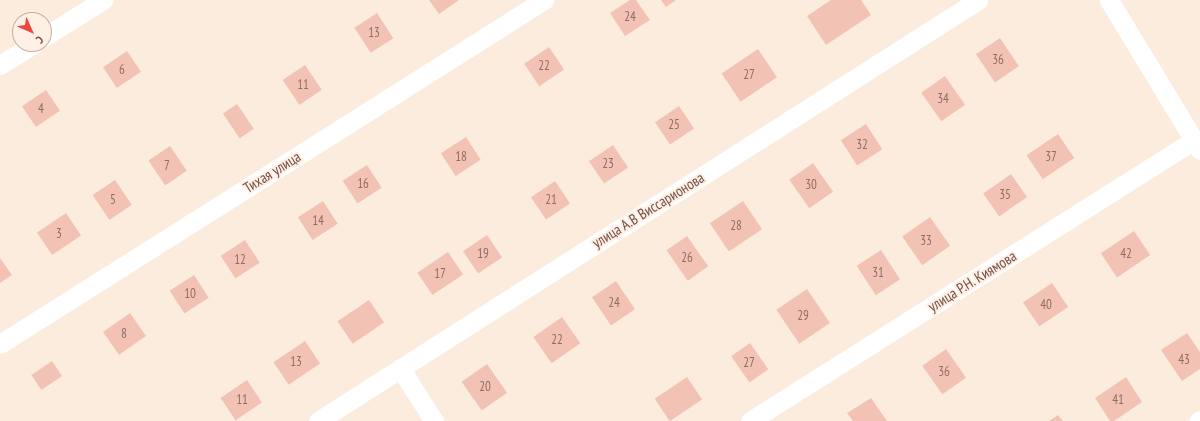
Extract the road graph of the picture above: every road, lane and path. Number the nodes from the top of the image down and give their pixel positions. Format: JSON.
{"nodes":[{"id":1,"x":103,"y":0,"type":"edge"},
{"id":2,"x":544,"y":0,"type":"edge"},
{"id":3,"x":978,"y":0,"type":"edge"},
{"id":4,"x":1109,"y":0,"type":"edge"},
{"id":5,"x":52,"y":32,"type":"edge"},
{"id":6,"x":20,"y":52,"type":"edge"},
{"id":7,"x":0,"y":65,"type":"edge"},
{"id":8,"x":1197,"y":145,"type":"edge"},
{"id":9,"x":0,"y":344,"type":"edge"},
{"id":10,"x":400,"y":368,"type":"junction"},
{"id":11,"x":318,"y":421,"type":"edge"},
{"id":12,"x":434,"y":421,"type":"edge"},
{"id":13,"x":750,"y":421,"type":"edge"}],
"edges":[{"from":1,"to":5,"type":"street"},
{"from":2,"to":9,"type":"street","name":"Тихая улица"},
{"from":3,"to":10,"type":"street","name":"улица А.В Виссарионова"},
{"from":4,"to":8,"type":"street"},
{"from":6,"to":7,"type":"street"},
{"from":8,"to":13,"type":"street","name":"улица Р.Н. Киямова"},
{"from":10,"to":11,"type":"street","name":"улица А.В Виссарионова"},
{"from":10,"to":12,"type":"street"}]}
